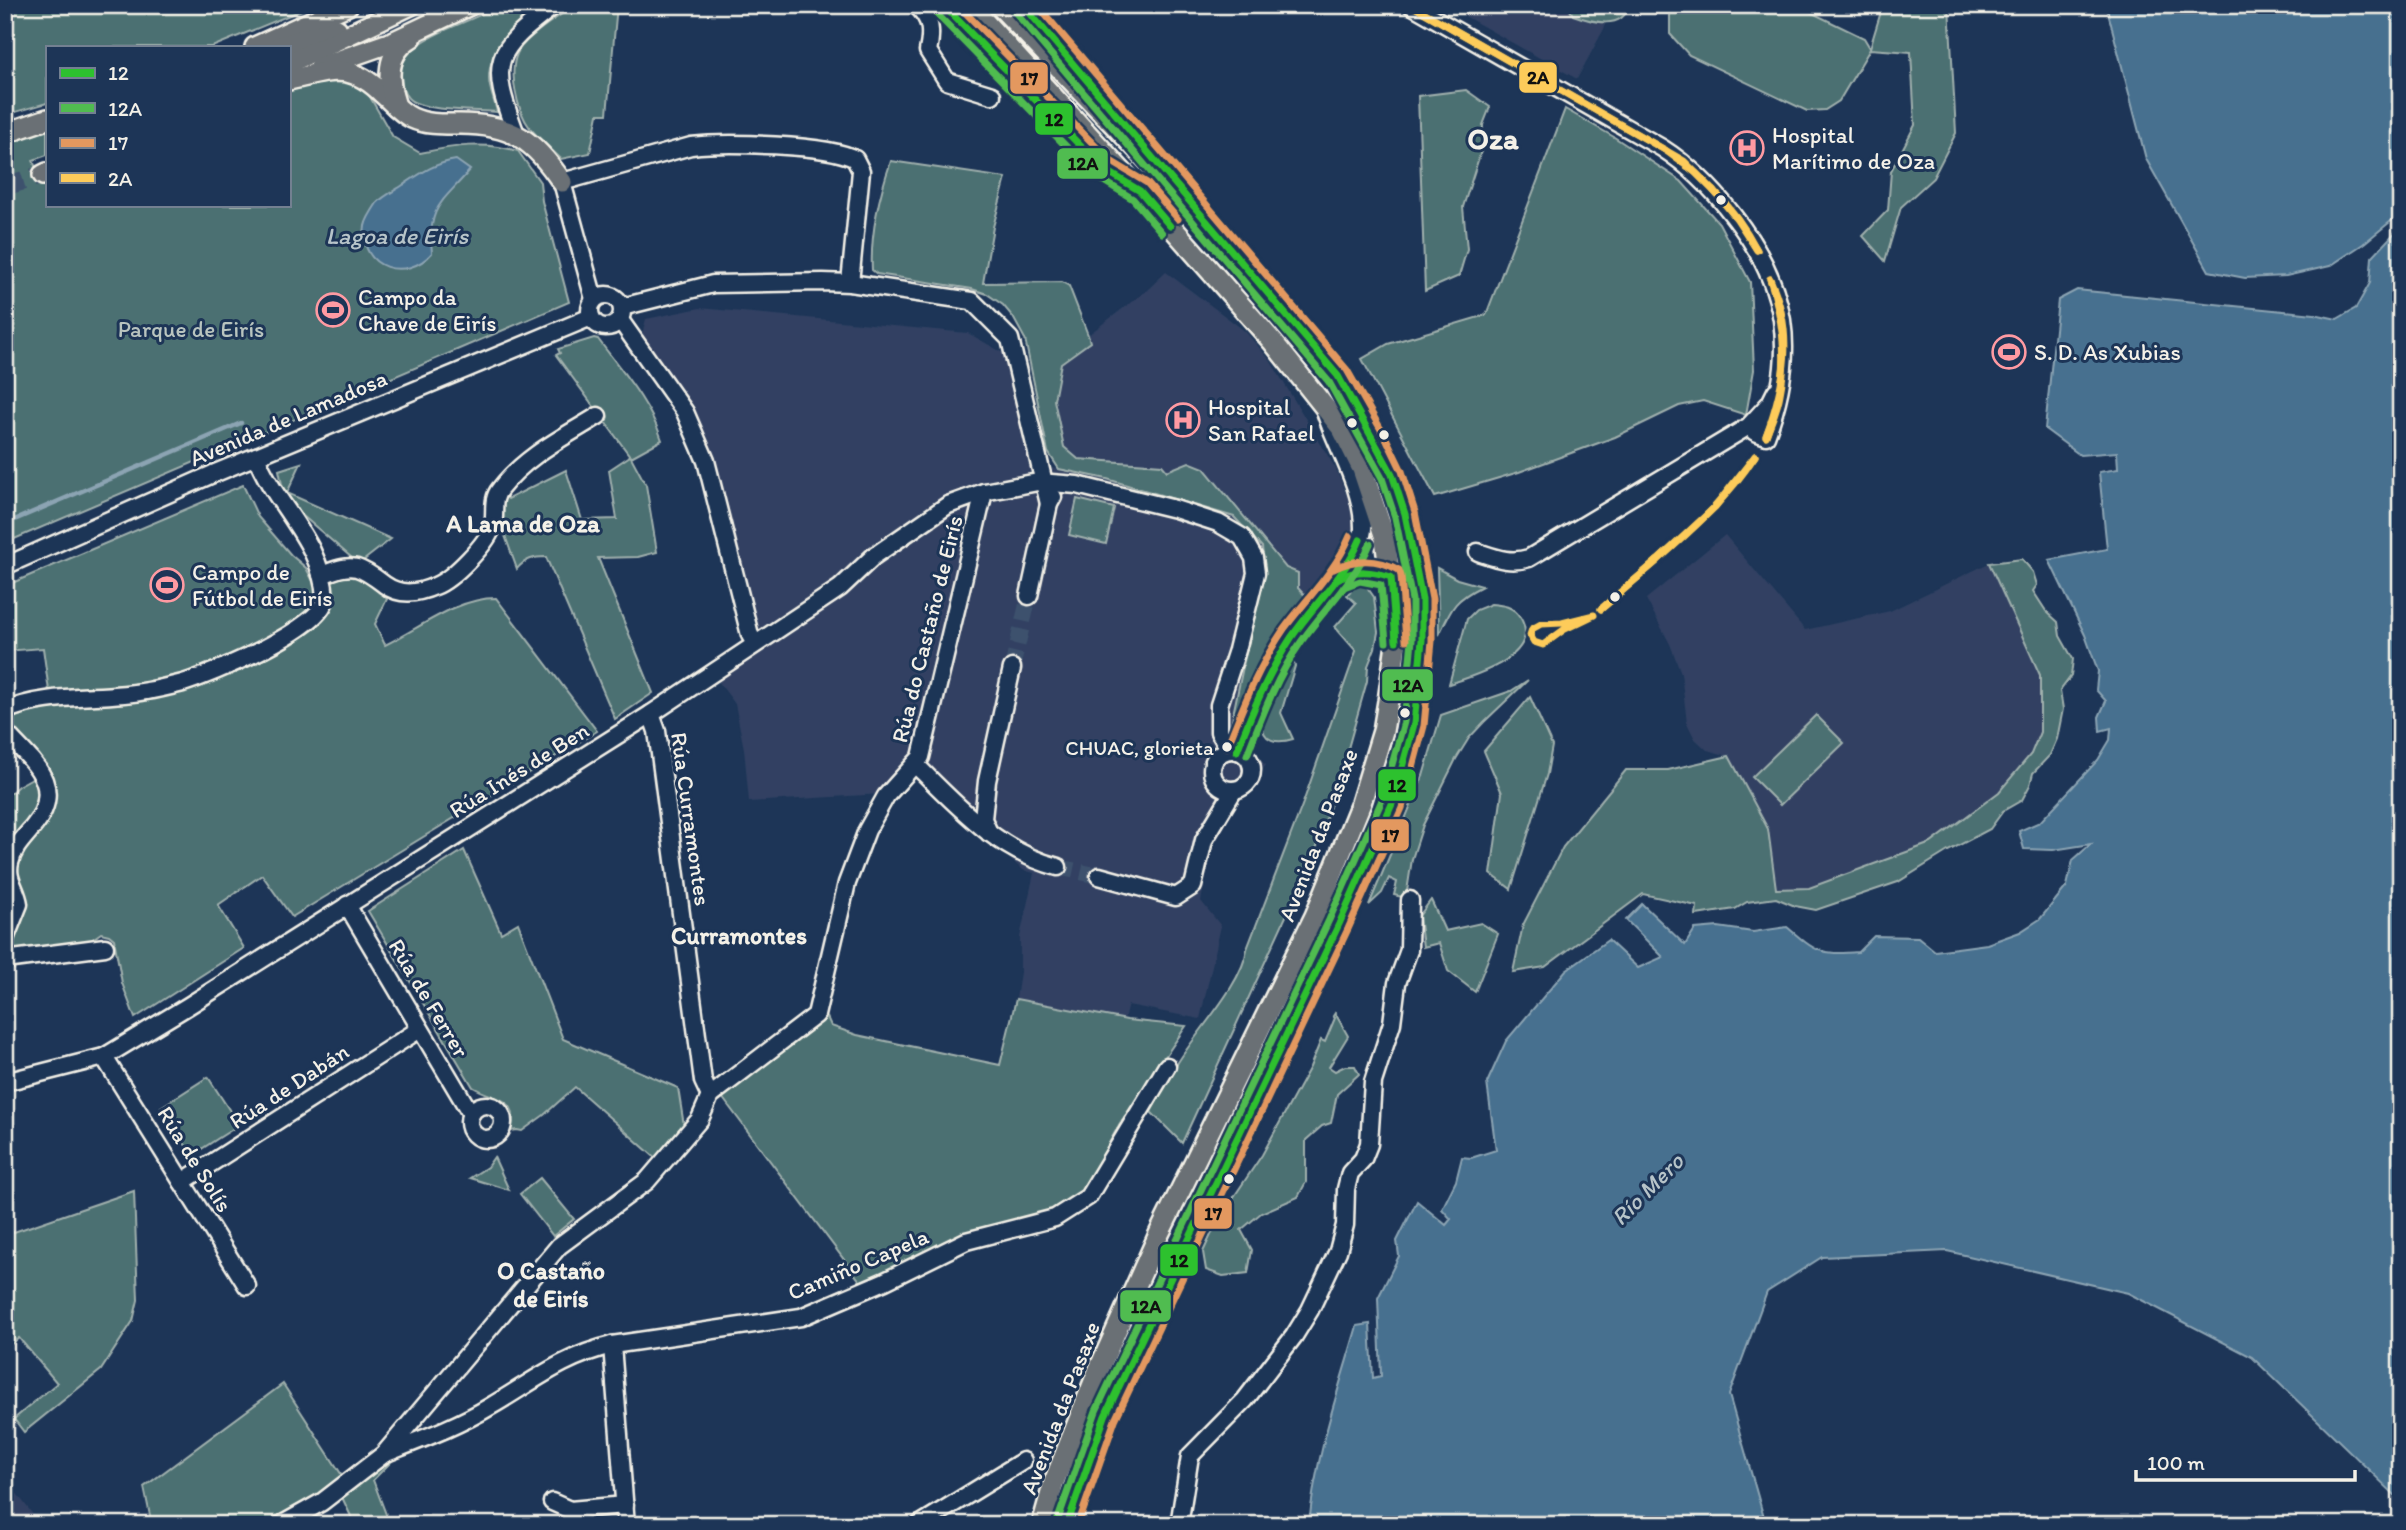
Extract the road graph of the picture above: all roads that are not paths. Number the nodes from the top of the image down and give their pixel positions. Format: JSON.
{"nodes":[{"id":1,"x":348,"y":5,"type":"edge"},
{"id":2,"x":411,"y":5,"type":"edge"},
{"id":3,"x":471,"y":5,"type":"edge"},
{"id":4,"x":555,"y":5,"type":"edge"},
{"id":5,"x":916,"y":5,"type":"edge"},
{"id":6,"x":943,"y":5,"type":"edge"},
{"id":7,"x":969,"y":5,"type":"edge"},
{"id":8,"x":999,"y":5,"type":"edge"},
{"id":9,"x":1023,"y":5,"type":"edge"},
{"id":10,"x":1411,"y":5,"type":"edge"},
{"id":11,"x":392,"y":13,"type":"junction"},
{"id":12,"x":257,"y":46,"type":"edge"},
{"id":13,"x":280,"y":46,"type":"edge"},
{"id":14,"x":290,"y":63,"type":"edge"},
{"id":15,"x":290,"y":78,"type":"edge"},
{"id":16,"x":290,"y":78,"type":"edge"},
{"id":17,"x":992,"y":96,"type":"dead end"},
{"id":18,"x":397,"y":107,"type":"junction"},
{"id":19,"x":46,"y":119,"type":"edge"},
{"id":20,"x":9,"y":132,"type":"dead end"},
{"id":21,"x":516,"y":134,"type":"junction"},
{"id":22,"x":562,"y":182,"type":"junction"},
{"id":23,"x":1140,"y":191,"type":"junction"},
{"id":24,"x":1206,"y":221,"type":"junction"},
{"id":25,"x":850,"y":283,"type":"junction"},
{"id":26,"x":594,"y":299,"type":"junction"},
{"id":27,"x":621,"y":314,"type":"junction"},
{"id":28,"x":591,"y":317,"type":"junction"},
{"id":29,"x":1783,"y":377,"type":"junction"},
{"id":30,"x":1322,"y":402,"type":"junction"},
{"id":31,"x":598,"y":416,"type":"dead end"},
{"id":32,"x":1756,"y":419,"type":"junction"},
{"id":33,"x":256,"y":456,"type":"junction"},
{"id":34,"x":1053,"y":482,"type":"junction"},
{"id":35,"x":984,"y":492,"type":"junction"},
{"id":36,"x":1478,"y":552,"type":"dead end"},
{"id":37,"x":5,"y":566,"type":"edge"},
{"id":38,"x":321,"y":575,"type":"junction"},
{"id":39,"x":1391,"y":577,"type":"junction"},
{"id":40,"x":1339,"y":578,"type":"junction"},
{"id":41,"x":1029,"y":596,"type":"tunnel mouth"},
{"id":42,"x":755,"y":644,"type":"junction"},
{"id":43,"x":1012,"y":668,"type":"tunnel mouth"},
{"id":44,"x":5,"y":711,"type":"edge"},
{"id":45,"x":651,"y":714,"type":"junction"},
{"id":46,"x":5,"y":732,"type":"edge"},
{"id":47,"x":1234,"y":750,"type":"junction"},
{"id":48,"x":915,"y":764,"type":"junction"},
{"id":49,"x":1234,"y":790,"type":"junction"},
{"id":50,"x":990,"y":833,"type":"junction"},
{"id":51,"x":1058,"y":867,"type":"tunnel mouth"},
{"id":52,"x":1099,"y":876,"type":"tunnel mouth"},
{"id":53,"x":1410,"y":900,"type":"dead end"},
{"id":54,"x":347,"y":905,"type":"junction"},
{"id":55,"x":5,"y":939,"type":"edge"},
{"id":56,"x":105,"y":947,"type":"dead end"},
{"id":57,"x":5,"y":960,"type":"edge"},
{"id":58,"x":420,"y":1029,"type":"junction"},
{"id":59,"x":104,"y":1057,"type":"junction"},
{"id":60,"x":1167,"y":1066,"type":"dead end"},
{"id":61,"x":5,"y":1082,"type":"edge"},
{"id":62,"x":710,"y":1097,"type":"junction"},
{"id":63,"x":471,"y":1114,"type":"dead end"},
{"id":64,"x":182,"y":1182,"type":"junction"},
{"id":65,"x":247,"y":1286,"type":"dead end"},
{"id":66,"x":612,"y":1345,"type":"junction"},
{"id":67,"x":1099,"y":1369,"type":"junction"},
{"id":68,"x":384,"y":1454,"type":"junction"},
{"id":69,"x":1023,"y":1461,"type":"dead end"},
{"id":70,"x":552,"y":1502,"type":"dead end"},
{"id":71,"x":625,"y":1505,"type":"junction"},
{"id":72,"x":281,"y":1525,"type":"edge"},
{"id":73,"x":626,"y":1525,"type":"edge"},
{"id":74,"x":919,"y":1525,"type":"edge"},
{"id":75,"x":1031,"y":1525,"type":"edge"},
{"id":76,"x":1042,"y":1525,"type":"edge"},
{"id":77,"x":1067,"y":1525,"type":"edge"},
{"id":78,"x":1179,"y":1525,"type":"edge"}],
"edges":[{"from":1,"to":12,"type":"main road"},
{"from":2,"to":11,"type":"main road"},
{"from":3,"to":15,"type":"main road"},
{"from":3,"to":18,"type":"main road"},
{"from":4,"to":21,"type":"street"},
{"from":5,"to":17,"type":"street"},
{"from":6,"to":23,"type":"main road"},
{"from":7,"to":23,"type":"main road","name":"Avenida da Pasaxe"},
{"from":8,"to":24,"type":"main road","name":"Avenida da Pasaxe"},
{"from":9,"to":24,"type":"main road"},
{"from":10,"to":29,"type":"street"},
{"from":11,"to":13,"type":"main road"},
{"from":11,"to":14,"type":"main road"},
{"from":16,"to":18,"type":"main road"},
{"from":18,"to":21,"type":"main road"},
{"from":19,"to":20,"type":"main road"},
{"from":21,"to":22,"type":"main road"},
{"from":22,"to":25,"type":"street"},
{"from":22,"to":26,"type":"street"},
{"from":23,"to":30,"type":"main road","name":"Avenida da Pasaxe"},
{"from":24,"to":77,"type":"main road","name":"Avenida da Pasaxe"},
{"from":25,"to":27,"type":"street"},
{"from":25,"to":34,"type":"street"},
{"from":26,"to":27,"type":"street"},
{"from":26,"to":28,"type":"street"},
{"from":27,"to":28,"type":"street"},
{"from":27,"to":42,"type":"street"},
{"from":28,"to":33,"type":"street","name":"Avenida de Lamadosa"},
{"from":29,"to":32,"type":"street"},
{"from":29,"to":32,"type":"street"},
{"from":30,"to":39,"type":"main road","name":"Avenida da Pasaxe"},
{"from":30,"to":40,"type":"street"},
{"from":31,"to":38,"type":"street"},
{"from":32,"to":36,"type":"street"},
{"from":33,"to":37,"type":"street","name":"Avenida de Lamadosa"},
{"from":33,"to":38,"type":"street"},
{"from":34,"to":35,"type":"street","name":"Rúa Inés de Ben"},
{"from":34,"to":41,"type":"street"},
{"from":34,"to":47,"type":"street","name":"Rúa Inés de Ben"},
{"from":35,"to":42,"type":"street","name":"Rúa Inés de Ben"},
{"from":35,"to":48,"type":"street","name":"Rúa do Castaño de Eirís"},
{"from":38,"to":44,"type":"street"},
{"from":39,"to":40,"type":"street"},
{"from":39,"to":67,"type":"main road","name":"Avenida da Pasaxe"},
{"from":40,"to":47,"type":"street"},
{"from":42,"to":45,"type":"street","name":"Rúa Inés de Ben"},
{"from":43,"to":50,"type":"street"},
{"from":45,"to":54,"type":"street","name":"Rúa Inés de Ben"},
{"from":45,"to":62,"type":"street","name":"Rúa Curramontes"},
{"from":46,"to":55,"type":"street"},
{"from":47,"to":49,"type":"street"},
{"from":47,"to":49,"type":"street"},
{"from":48,"to":50,"type":"street"},
{"from":48,"to":62,"type":"street","name":"Rúa do Castaño de Eirís"},
{"from":49,"to":52,"type":"street"},
{"from":50,"to":51,"type":"street"},
{"from":53,"to":78,"type":"street"},
{"from":54,"to":58,"type":"street","name":"Rúa de Ferrer"},
{"from":54,"to":59,"type":"street","name":"Rúa Inés de Ben"},
{"from":56,"to":57,"type":"street"},
{"from":58,"to":63,"type":"street","name":"Rúa de Ferrer"},
{"from":58,"to":64,"type":"street","name":"Rúa de Dabán"},
{"from":59,"to":61,"type":"street","name":"Rúa Inés de Ben"},
{"from":59,"to":64,"type":"street","name":"Rúa de Solís"},
{"from":60,"to":66,"type":"street","name":"Camiño Capela"},
{"from":62,"to":68,"type":"street","name":"Rúa do Castaño de Eirís"},
{"from":64,"to":65,"type":"street","name":"Rúa de Solís"},
{"from":66,"to":68,"type":"street","name":"Camiño Capela"},
{"from":66,"to":71,"type":"street"},
{"from":67,"to":75,"type":"main road"},
{"from":67,"to":76,"type":"main road","name":"Avenida da Pasaxe"},
{"from":68,"to":72,"type":"street","name":"Rúa do Castaño de Eirís"},
{"from":69,"to":74,"type":"street"},
{"from":70,"to":71,"type":"street"},
{"from":71,"to":73,"type":"street"}]}
